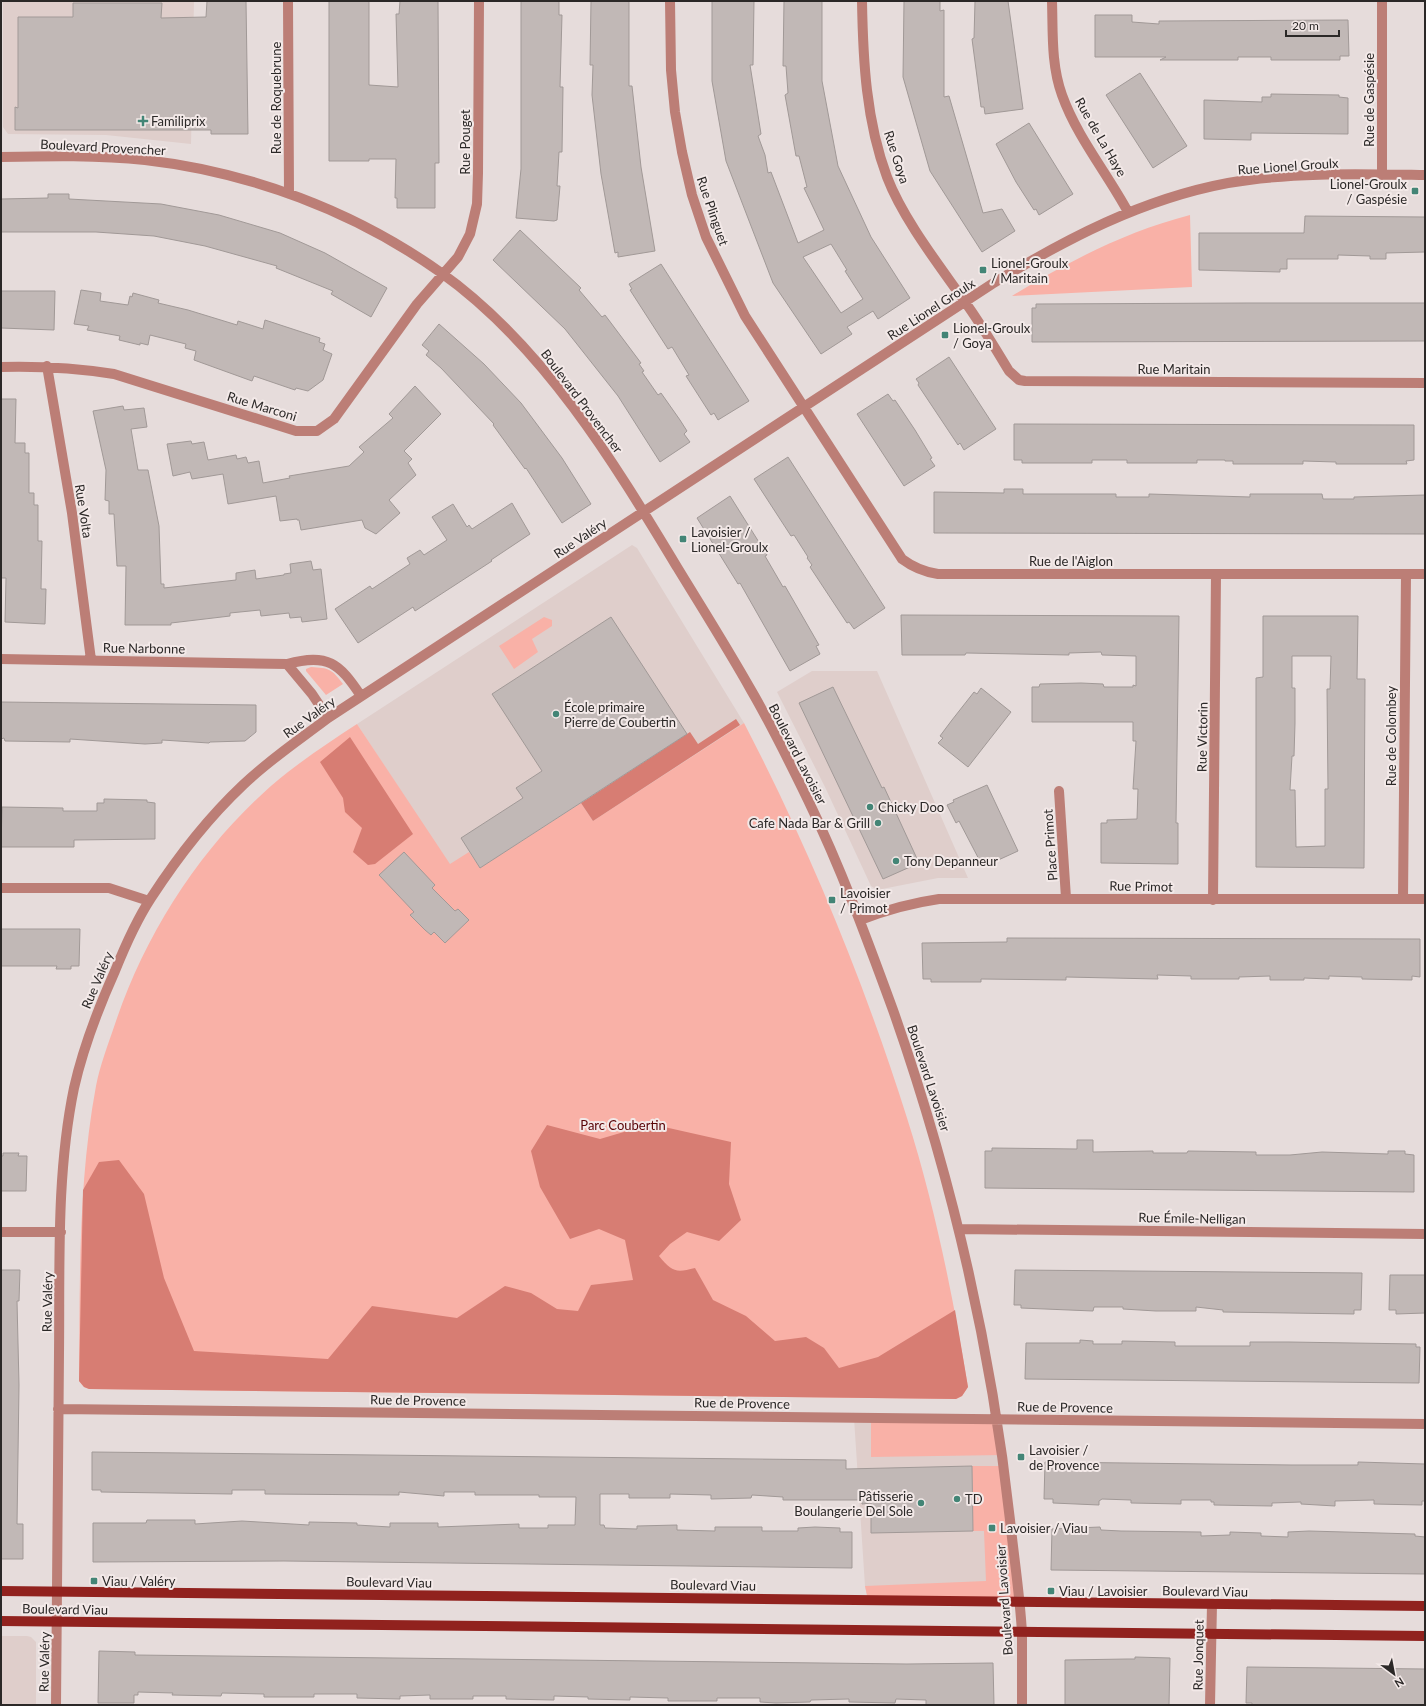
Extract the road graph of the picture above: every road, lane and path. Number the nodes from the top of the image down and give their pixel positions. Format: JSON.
{"nodes":[{"id":1,"x":288,"y":1,"type":"edge"},
{"id":2,"x":479,"y":1,"type":"edge"},
{"id":3,"x":670,"y":1,"type":"edge"},
{"id":4,"x":862,"y":1,"type":"edge"},
{"id":5,"x":1052,"y":1,"type":"edge"},
{"id":6,"x":1382,"y":1,"type":"edge"},
{"id":7,"x":1,"y":156,"type":"edge"},
{"id":8,"x":1425,"y":174,"type":"edge"},
{"id":9,"x":1382,"y":175,"type":"junction"},
{"id":10,"x":289,"y":194,"type":"junction"},
{"id":11,"x":1128,"y":212,"type":"junction"},
{"id":12,"x":443,"y":274,"type":"junction"},
{"id":13,"x":965,"y":302,"type":"junction"},
{"id":14,"x":47,"y":366,"type":"junction"},
{"id":15,"x":1,"y":367,"type":"edge"},
{"id":16,"x":1425,"y":383,"type":"edge"},
{"id":17,"x":804,"y":407,"type":"junction"},
{"id":18,"x":643,"y":512,"type":"junction"},
{"id":19,"x":1216,"y":574,"type":"junction"},
{"id":20,"x":1406,"y":574,"type":"junction"},
{"id":21,"x":1425,"y":574,"type":"edge"},
{"id":22,"x":1,"y":659,"type":"edge"},
{"id":23,"x":91,"y":660,"type":"junction"},
{"id":24,"x":287,"y":664,"type":"junction"},
{"id":25,"x":361,"y":696,"type":"junction"},
{"id":26,"x":328,"y":718,"type":"junction"},
{"id":27,"x":1059,"y":791,"type":"dead end"},
{"id":28,"x":1,"y":888,"type":"edge"},
{"id":29,"x":1066,"y":898,"type":"junction"},
{"id":30,"x":1403,"y":899,"type":"junction"},
{"id":31,"x":1425,"y":899,"type":"edge"},
{"id":32,"x":1214,"y":900,"type":"junction"},
{"id":33,"x":149,"y":901,"type":"junction"},
{"id":34,"x":860,"y":920,"type":"junction"},
{"id":35,"x":959,"y":1229,"type":"junction"},
{"id":36,"x":1,"y":1232,"type":"edge"},
{"id":37,"x":61,"y":1232,"type":"junction"},
{"id":38,"x":1425,"y":1234,"type":"edge"},
{"id":39,"x":58,"y":1409,"type":"junction"},
{"id":40,"x":997,"y":1419,"type":"junction"},
{"id":41,"x":1425,"y":1424,"type":"edge"},
{"id":42,"x":1,"y":1591,"type":"edge"},
{"id":43,"x":57,"y":1592,"type":"junction"},
{"id":44,"x":1019,"y":1601,"type":"junction"},
{"id":45,"x":1212,"y":1604,"type":"junction"},
{"id":46,"x":1425,"y":1606,"type":"edge"},
{"id":47,"x":1,"y":1621,"type":"edge"},
{"id":48,"x":58,"y":1622,"type":"junction"},
{"id":49,"x":1022,"y":1631,"type":"junction"},
{"id":50,"x":1211,"y":1634,"type":"junction"},
{"id":51,"x":1425,"y":1636,"type":"edge"},
{"id":52,"x":56,"y":1705,"type":"edge"},
{"id":53,"x":1022,"y":1705,"type":"edge"},
{"id":54,"x":1210,"y":1705,"type":"edge"}],
"edges":[{"from":1,"to":10,"type":"street","name":"Rue de Roquebrune"},
{"from":2,"to":12,"type":"street","name":"Rue Pouget"},
{"from":3,"to":17,"type":"street","name":"Rue Plinguet"},
{"from":4,"to":13,"type":"street","name":"Rue Goya"},
{"from":5,"to":11,"type":"street","name":"Rue de La Haye"},
{"from":6,"to":9,"type":"street","name":"Rue de Gaspésie"},
{"from":7,"to":10,"type":"street","name":"Boulevard Provencher"},
{"from":8,"to":9,"type":"street","name":"Rue Lionel Groulx"},
{"from":9,"to":11,"type":"street","name":"Rue Lionel Groulx"},
{"from":10,"to":12,"type":"street","name":"Boulevard Provencher"},
{"from":11,"to":13,"type":"street","name":"Rue Lionel Groulx"},
{"from":12,"to":14,"type":"street","name":"Rue Marconi"},
{"from":12,"to":18,"type":"street","name":"Boulevard Provencher"},
{"from":13,"to":16,"type":"street","name":"Rue Maritain"},
{"from":13,"to":17,"type":"street","name":"Rue Lionel Groulx"},
{"from":14,"to":15,"type":"street","name":"Rue Marconi"},
{"from":14,"to":23,"type":"street","name":"Rue Volta"},
{"from":17,"to":18,"type":"street","name":"Rue Lionel Groulx"},
{"from":17,"to":19,"type":"street","name":"Rue de l'Aiglon"},
{"from":18,"to":25,"type":"street","name":"Rue Valéry"},
{"from":18,"to":34,"type":"street","name":"Boulevard Lavoisier"},
{"from":19,"to":20,"type":"street","name":"Rue de l'Aiglon"},
{"from":19,"to":32,"type":"street","name":"Rue Victorin"},
{"from":20,"to":21,"type":"street","name":"Rue de l'Aiglon"},
{"from":20,"to":30,"type":"street","name":"Rue de Colombey"},
{"from":22,"to":23,"type":"street","name":"Rue Narbonne"},
{"from":23,"to":24,"type":"street","name":"Rue Narbonne"},
{"from":24,"to":25,"type":"street","name":"Rue Narbonne"},
{"from":24,"to":26,"type":"street"},
{"from":25,"to":26,"type":"street","name":"Rue Valéry"},
{"from":26,"to":33,"type":"street","name":"Rue Valéry"},
{"from":27,"to":29,"type":"street","name":"Place Primot"},
{"from":28,"to":33,"type":"street"},
{"from":29,"to":32,"type":"street","name":"Rue Primot"},
{"from":29,"to":34,"type":"street","name":"Rue Primot"},
{"from":30,"to":31,"type":"street","name":"Rue Primot"},
{"from":30,"to":32,"type":"street","name":"Rue Primot"},
{"from":33,"to":37,"type":"street","name":"Rue Valéry"},
{"from":34,"to":35,"type":"street","name":"Boulevard Lavoisier"},
{"from":35,"to":38,"type":"street","name":"Rue Émile-Nelligan"},
{"from":35,"to":40,"type":"street","name":"Boulevard Lavoisier"},
{"from":36,"to":37,"type":"street"},
{"from":37,"to":39,"type":"street","name":"Rue Valéry"},
{"from":39,"to":40,"type":"street","name":"Rue de Provence"},
{"from":39,"to":43,"type":"street","name":"Rue Valéry"},
{"from":40,"to":41,"type":"street","name":"Rue de Provence"},
{"from":40,"to":44,"type":"street","name":"Boulevard Lavoisier"},
{"from":42,"to":43,"type":"main road","name":"Boulevard Viau"},
{"from":43,"to":44,"type":"main road","name":"Boulevard Viau"},
{"from":43,"to":48,"type":"street","name":"Rue Valéry"},
{"from":44,"to":45,"type":"main road","name":"Boulevard Viau"},
{"from":44,"to":49,"type":"street","name":"Boulevard Lavoisier"},
{"from":45,"to":46,"type":"main road","name":"Boulevard Viau"},
{"from":45,"to":50,"type":"street","name":"Rue Jonquet"},
{"from":47,"to":48,"type":"main road","name":"Boulevard Viau"},
{"from":48,"to":49,"type":"main road","name":"Boulevard Viau"},
{"from":48,"to":52,"type":"street","name":"Rue Valéry"},
{"from":49,"to":50,"type":"main road","name":"Boulevard Viau"},
{"from":49,"to":53,"type":"street","name":"Boulevard Lavoisier"},
{"from":50,"to":51,"type":"main road","name":"Boulevard Viau"},
{"from":50,"to":54,"type":"street","name":"Rue Jonquet"}]}
